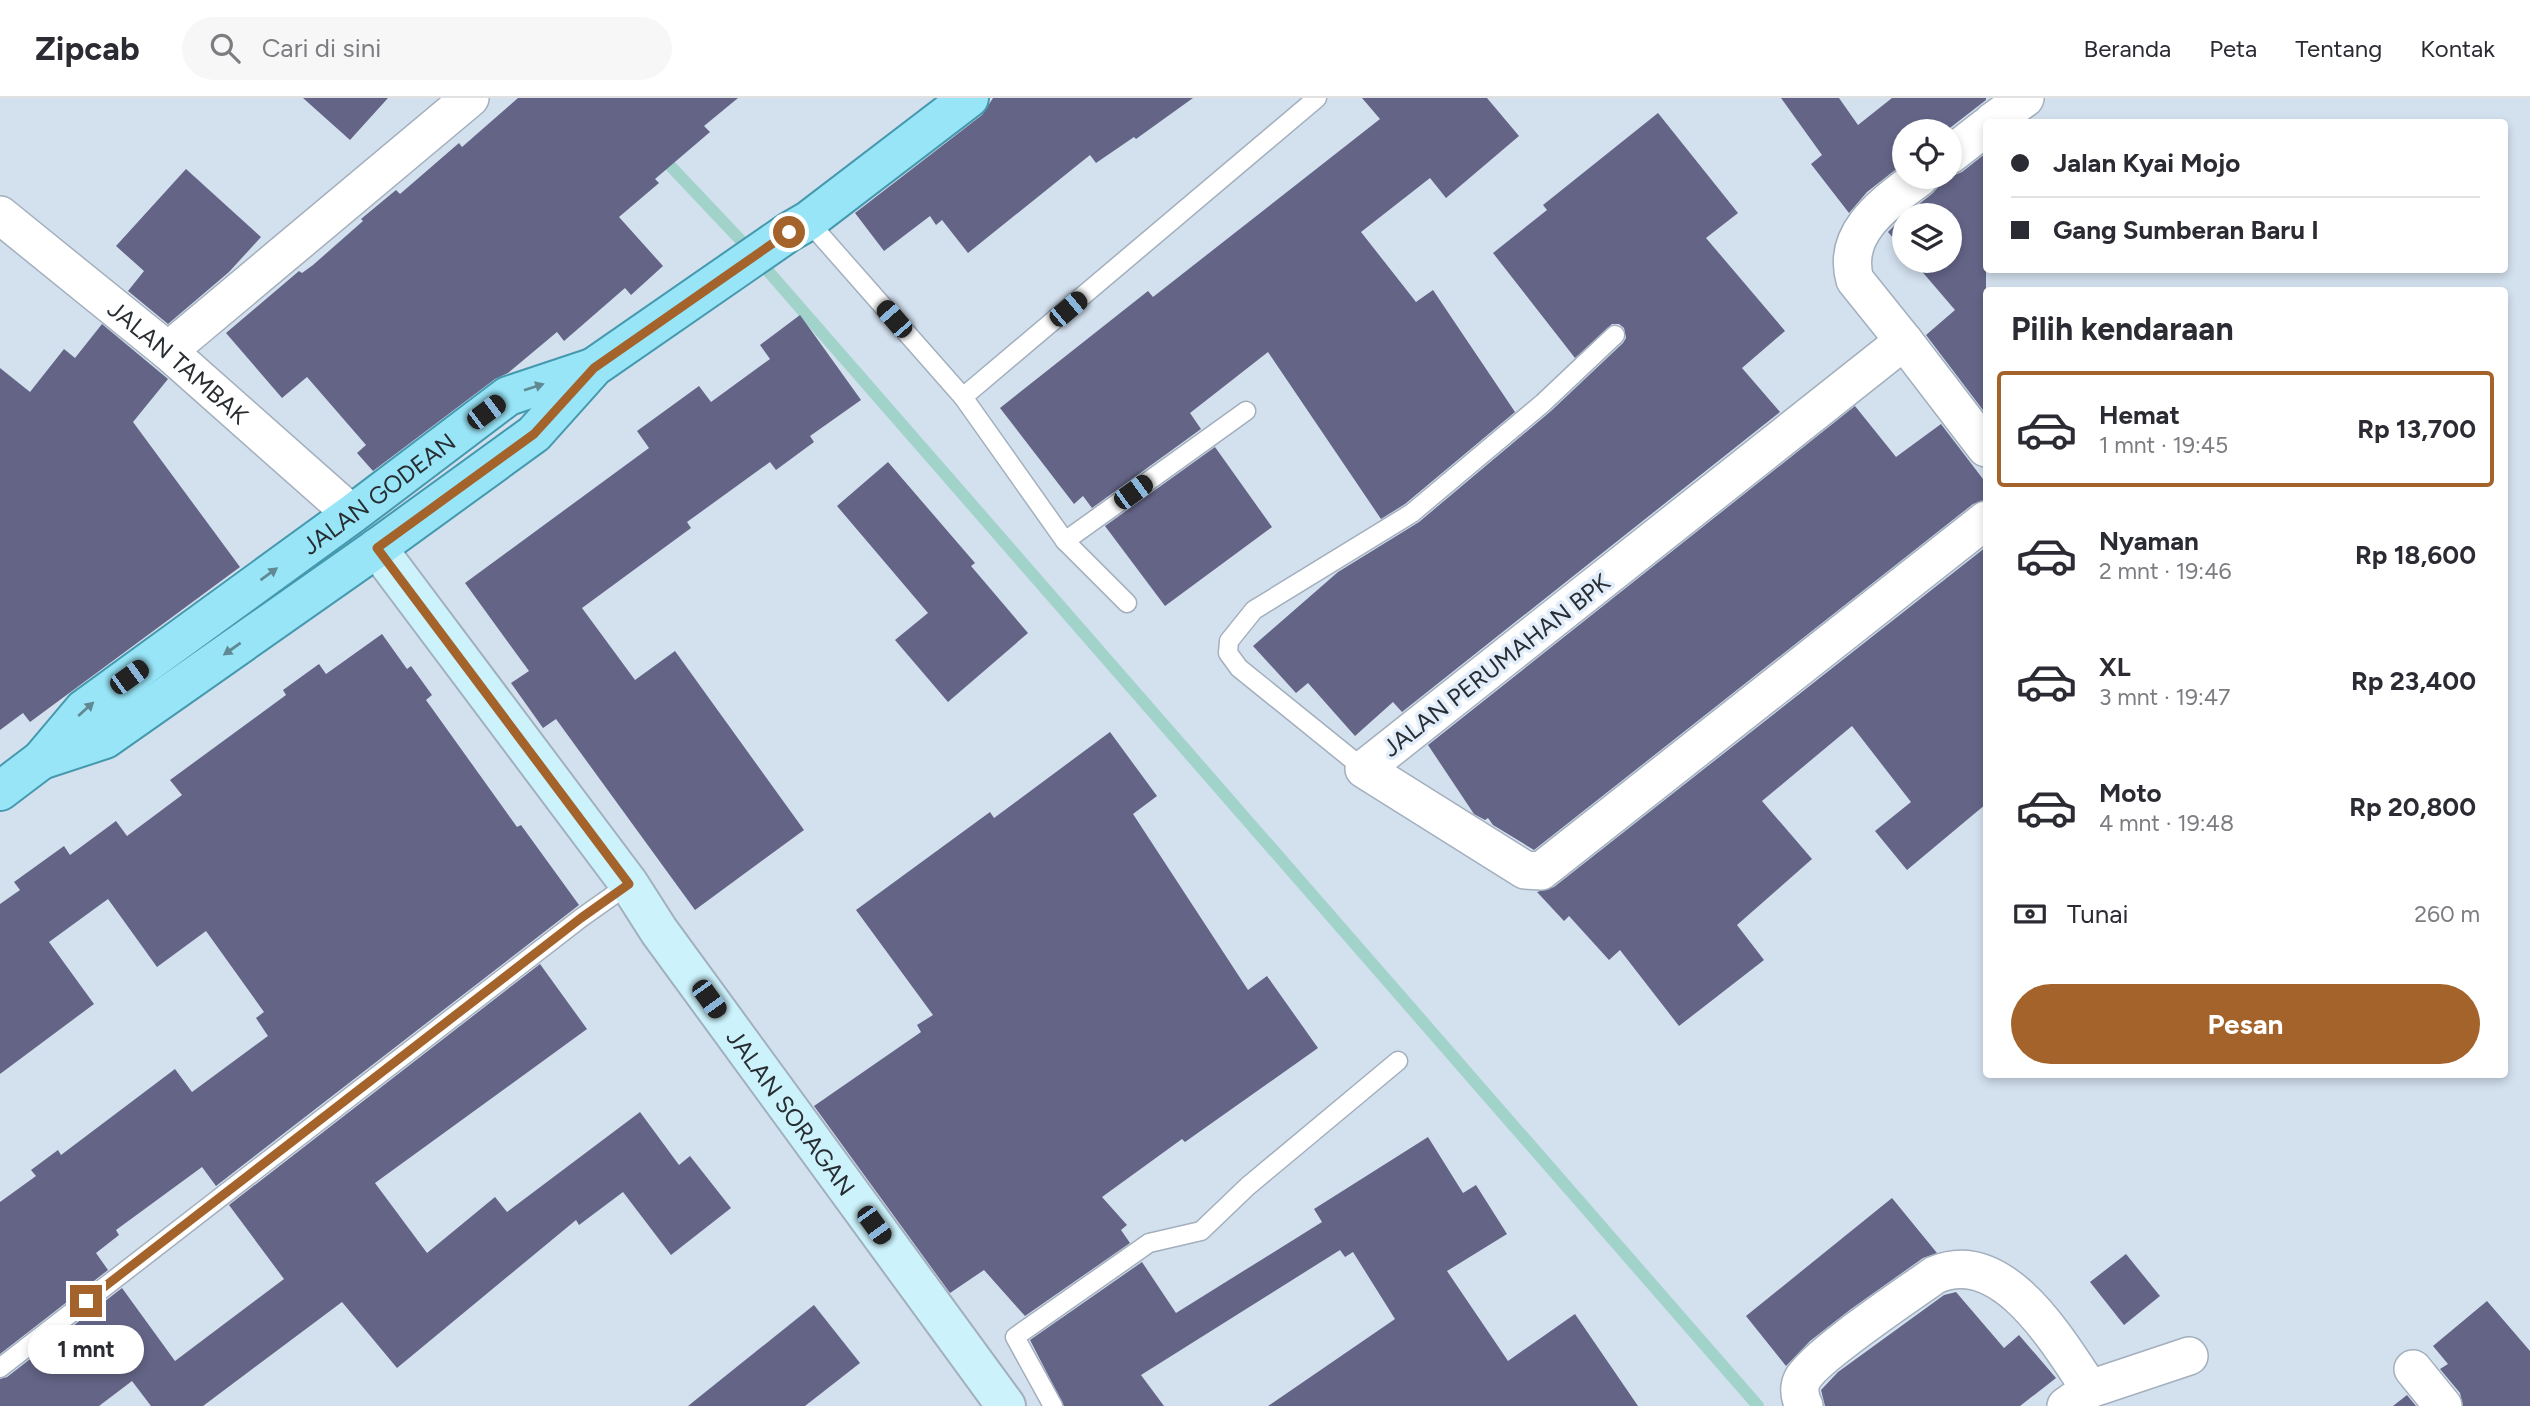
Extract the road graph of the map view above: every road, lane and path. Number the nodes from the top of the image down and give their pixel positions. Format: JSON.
{"nodes":[{"id":1,"x":470,"y":98,"type":"edge"},
{"id":2,"x":969,"y":98,"type":"edge"},
{"id":3,"x":1318,"y":98,"type":"edge"},
{"id":4,"x":2025,"y":98,"type":"edge"},
{"id":5,"x":1996,"y":119,"type":"edge"},
{"id":6,"x":1983,"y":129,"type":"edge"},
{"id":7,"x":1962,"y":146,"type":"edge"},
{"id":8,"x":1906,"y":189,"type":"edge"},
{"id":9,"x":0,"y":215,"type":"edge"},
{"id":10,"x":798,"y":226,"type":"junction"},
{"id":11,"x":1615,"y":335,"type":"dead end"},
{"id":12,"x":1904,"y":341,"type":"junction"},
{"id":13,"x":168,"y":351,"type":"junction"},
{"id":14,"x":594,"y":368,"type":"junction"},
{"id":15,"x":963,"y":397,"type":"junction"},
{"id":16,"x":1246,"y":411,"type":"dead end"},
{"id":17,"x":1983,"y":444,"type":"edge"},
{"id":18,"x":352,"y":514,"type":"junction"},
{"id":19,"x":1983,"y":522,"type":"edge"},
{"id":20,"x":1065,"y":541,"type":"junction"},
{"id":21,"x":377,"y":548,"type":"junction"},
{"id":22,"x":1127,"y":603,"type":"dead end"},
{"id":23,"x":41,"y":760,"type":"junction"},
{"id":24,"x":1364,"y":769,"type":"junction"},
{"id":25,"x":0,"y":791,"type":"edge"},
{"id":26,"x":629,"y":884,"type":"junction"},
{"id":27,"x":1398,"y":1060,"type":"dead end"},
{"id":28,"x":2189,"y":1356,"type":"dead end"},
{"id":29,"x":0,"y":1368,"type":"edge"},
{"id":30,"x":2413,"y":1369,"type":"dead end"},
{"id":31,"x":2078,"y":1397,"type":"edge"},
{"id":32,"x":1006,"y":1406,"type":"edge"},
{"id":33,"x":1053,"y":1406,"type":"edge"},
{"id":34,"x":1804,"y":1406,"type":"edge"},
{"id":35,"x":2443,"y":1406,"type":"edge"}],
"edges":[{"from":1,"to":13,"type":"street"},
{"from":2,"to":10,"type":"main road"},
{"from":3,"to":15,"type":"lane"},
{"from":4,"to":5,"type":"street"},
{"from":6,"to":7,"type":"street"},
{"from":8,"to":12,"type":"street"},
{"from":9,"to":13,"type":"street","name":"JALAN TAMBAK"},
{"from":10,"to":14,"type":"main road"},
{"from":10,"to":15,"type":"lane"},
{"from":11,"to":24,"type":"lane"},
{"from":12,"to":17,"type":"street"},
{"from":12,"to":24,"type":"street","name":"JALAN PERUMAHAN BPK"},
{"from":13,"to":18,"type":"street","name":"JALAN TAMBAK"},
{"from":18,"to":14,"type":"main road","name":"JALAN GODEAN","one_way":true},
{"from":14,"to":21,"type":"main road","name":"JALAN GODEAN"},
{"from":15,"to":20,"type":"lane"},
{"from":16,"to":20,"type":"lane"},
{"from":23,"to":18,"type":"main road","name":"JALAN GODEAN","one_way":true},
{"from":19,"to":24,"type":"street","name":"JALAN PERUMAHAN BPK"},
{"from":20,"to":22,"type":"lane"},
{"from":21,"to":23,"type":"main road","name":"JALAN GODEAN","one_way":true},
{"from":21,"to":26,"type":"street","name":"JALAN SORAGAN"},
{"from":23,"to":25,"type":"main road","name":"JALAN GODEAN"},
{"from":26,"to":29,"type":"lane"},
{"from":26,"to":32,"type":"street","name":"JALAN SORAGAN"},
{"from":27,"to":33,"type":"lane"},
{"from":28,"to":31,"type":"street"},
{"from":30,"to":35,"type":"street"},
{"from":31,"to":34,"type":"street"}]}
